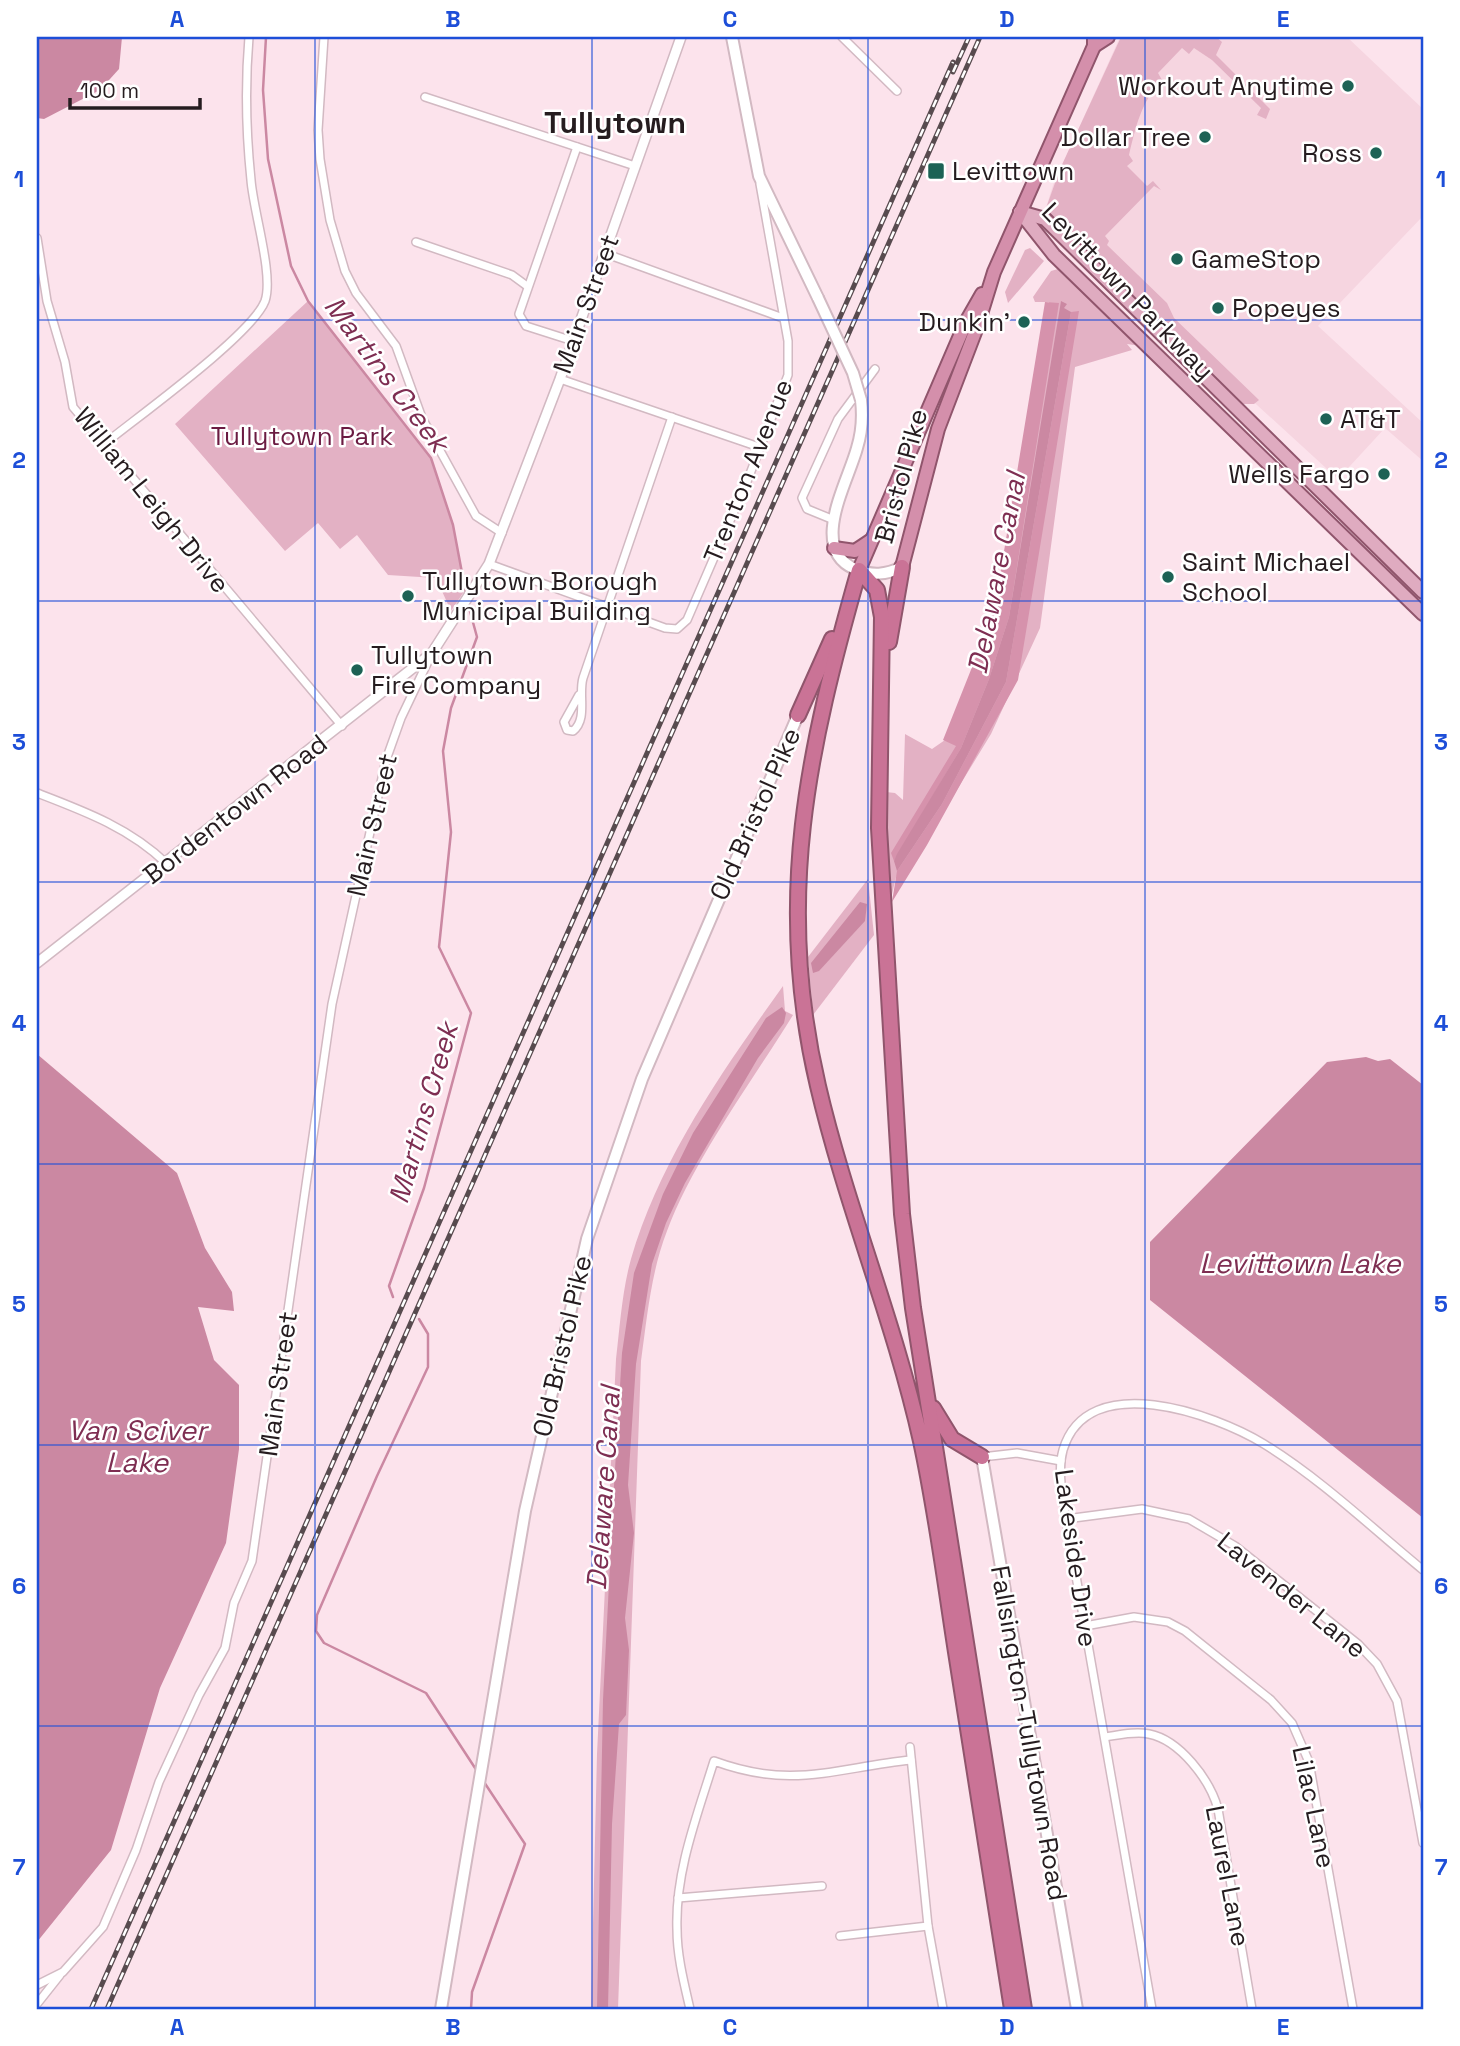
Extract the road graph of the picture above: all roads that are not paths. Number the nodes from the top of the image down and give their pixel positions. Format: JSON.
{"nodes":[{"id":1,"x":249,"y":37,"type":"edge"},
{"id":2,"x":324,"y":37,"type":"edge"},
{"id":3,"x":681,"y":37,"type":"edge"},
{"id":4,"x":732,"y":37,"type":"edge"},
{"id":5,"x":842,"y":37,"type":"edge"},
{"id":6,"x":1108,"y":37,"type":"edge"},
{"id":7,"x":1094,"y":41,"type":"edge"},
{"id":8,"x":897,"y":91,"type":"dead end"},
{"id":9,"x":425,"y":97,"type":"dead end"},
{"id":10,"x":577,"y":147,"type":"junction"},
{"id":11,"x":635,"y":166,"type":"junction"},
{"id":12,"x":759,"y":176,"type":"junction"},
{"id":13,"x":1020,"y":212,"type":"junction"},
{"id":14,"x":37,"y":239,"type":"edge"},
{"id":15,"x":416,"y":242,"type":"dead end"},
{"id":16,"x":604,"y":253,"type":"junction"},
{"id":17,"x":994,"y":272,"type":"junction"},
{"id":18,"x":527,"y":286,"type":"junction"},
{"id":19,"x":783,"y":318,"type":"junction"},
{"id":20,"x":573,"y":341,"type":"junction"},
{"id":21,"x":875,"y":369,"type":"dead end"},
{"id":22,"x":560,"y":379,"type":"junction"},
{"id":23,"x":673,"y":417,"type":"junction"},
{"id":24,"x":103,"y":445,"type":"junction"},
{"id":25,"x":759,"y":447,"type":"junction"},
{"id":26,"x":834,"y":520,"type":"junction"},
{"id":27,"x":502,"y":533,"type":"junction"},
{"id":28,"x":872,"y":537,"type":"junction"},
{"id":29,"x":834,"y":548,"type":"junction"},
{"id":30,"x":489,"y":564,"type":"junction"},
{"id":31,"x":902,"y":567,"type":"junction"},
{"id":32,"x":859,"y":570,"type":"junction"},
{"id":33,"x":1423,"y":592,"type":"edge"},
{"id":34,"x":852,"y":593,"type":"junction"},
{"id":35,"x":607,"y":607,"type":"junction"},
{"id":36,"x":1423,"y":614,"type":"edge"},
{"id":37,"x":432,"y":653,"type":"junction"},
{"id":38,"x":579,"y":695,"type":"dead end"},
{"id":39,"x":883,"y":699,"type":"junction"},
{"id":40,"x":798,"y":715,"type":"joint"},
{"id":41,"x":342,"y":726,"type":"junction"},
{"id":42,"x":37,"y":793,"type":"edge"},
{"id":43,"x":167,"y":864,"type":"junction"},
{"id":44,"x":37,"y":963,"type":"edge"},
{"id":45,"x":926,"y":1394,"type":"junction"},
{"id":46,"x":982,"y":1457,"type":"junction"},
{"id":47,"x":1061,"y":1461,"type":"junction"},
{"id":48,"x":1066,"y":1519,"type":"junction"},
{"id":49,"x":1423,"y":1570,"type":"edge"},
{"id":50,"x":1085,"y":1626,"type":"junction"},
{"id":51,"x":1104,"y":1737,"type":"junction"},
{"id":52,"x":910,"y":1747,"type":"dead end"},
{"id":53,"x":911,"y":1760,"type":"junction"},
{"id":54,"x":1423,"y":1843,"type":"edge"},
{"id":55,"x":822,"y":1885,"type":"dead end"},
{"id":56,"x":678,"y":1898,"type":"junction"},
{"id":57,"x":928,"y":1926,"type":"junction"},
{"id":58,"x":840,"y":1936,"type":"dead end"},
{"id":59,"x":63,"y":1972,"type":"junction"},
{"id":60,"x":37,"y":1985,"type":"edge"},
{"id":61,"x":37,"y":2004,"type":"edge"},
{"id":62,"x":441,"y":2009,"type":"edge"},
{"id":63,"x":690,"y":2009,"type":"edge"},
{"id":64,"x":943,"y":2009,"type":"edge"},
{"id":65,"x":1012,"y":2009,"type":"edge"},
{"id":66,"x":1024,"y":2009,"type":"edge"},
{"id":67,"x":1076,"y":2009,"type":"edge"},
{"id":68,"x":1152,"y":2009,"type":"edge"},
{"id":69,"x":1252,"y":2009,"type":"edge"},
{"id":70,"x":1353,"y":2009,"type":"edge"}],
"edges":[{"from":1,"to":24,"type":"street"},
{"from":2,"to":27,"type":"street"},
{"from":3,"to":11,"type":"street","name":"Main Street"},
{"from":4,"to":12,"type":"main road"},
{"from":5,"to":8,"type":"street"},
{"from":6,"to":7,"type":"highway","name":"Bristol Pike"},
{"from":7,"to":13,"type":"highway","name":"Bristol Pike"},
{"from":9,"to":10,"type":"street"},
{"from":10,"to":11,"type":"street"},
{"from":10,"to":18,"type":"street"},
{"from":11,"to":16,"type":"street","name":"Main Street"},
{"from":12,"to":19,"type":"street","name":"Trenton Avenue"},
{"from":12,"to":26,"type":"main road","bridge":true},
{"from":13,"to":17,"type":"highway","name":"Bristol Pike"},
{"from":13,"to":33,"type":"main road","name":"Levittown Parkway"},
{"from":13,"to":36,"type":"main road","name":"Levittown Parkway"},
{"from":14,"to":24,"type":"street","name":"William Leigh Drive"},
{"from":15,"to":18,"type":"street"},
{"from":16,"to":19,"type":"street"},
{"from":16,"to":20,"type":"street","name":"Main Street"},
{"from":17,"to":28,"type":"highway","name":"Bristol Pike"},
{"from":17,"to":31,"type":"highway","name":"Bristol Pike"},
{"from":18,"to":20,"type":"street"},
{"from":19,"to":25,"type":"street","name":"Trenton Avenue"},
{"from":20,"to":22,"type":"street","name":"Main Street"},
{"from":21,"to":26,"type":"street"},
{"from":22,"to":23,"type":"street"},
{"from":22,"to":27,"type":"street","name":"Main Street"},
{"from":23,"to":25,"type":"street"},
{"from":23,"to":35,"type":"street"},
{"from":24,"to":41,"type":"street","name":"William Leigh Drive"},
{"from":25,"to":35,"type":"street","name":"Trenton Avenue"},
{"from":26,"to":29,"type":"main road"},
{"from":27,"to":30,"type":"street","name":"Main Street"},
{"from":28,"to":29,"type":"highway"},
{"from":28,"to":32,"type":"highway","name":"Bristol Pike"},
{"from":29,"to":32,"type":"main road"},
{"from":30,"to":35,"type":"street"},
{"from":30,"to":37,"type":"street","name":"Main Street"},
{"from":31,"to":32,"type":"main road"},
{"from":31,"to":39,"type":"highway","name":"Bristol Pike"},
{"from":32,"to":34,"type":"highway"},
{"from":32,"to":39,"type":"highway"},
{"from":34,"to":40,"type":"highway"},
{"from":34,"to":65,"type":"highway"},
{"from":35,"to":38,"type":"street"},
{"from":37,"to":41,"type":"street","name":"Bordentown Road"},
{"from":37,"to":59,"type":"street","name":"Main Street"},
{"from":39,"to":45,"type":"highway"},
{"from":40,"to":62,"type":"main road","name":"Old Bristol Pike"},
{"from":41,"to":43,"type":"street","name":"Bordentown Road"},
{"from":42,"to":43,"type":"street"},
{"from":43,"to":44,"type":"street","name":"Bordentown Road"},
{"from":45,"to":46,"type":"highway"},
{"from":45,"to":66,"type":"highway"},
{"from":46,"to":47,"type":"street"},
{"from":46,"to":67,"type":"main road","name":"Fallsington-Tullytown Road"},
{"from":47,"to":48,"type":"street","name":"Lakeside Drive"},
{"from":47,"to":49,"type":"street","name":"Lakeside Drive"},
{"from":48,"to":50,"type":"street","name":"Lakeside Drive"},
{"from":48,"to":54,"type":"street","name":"Lavender Lane"},
{"from":50,"to":51,"type":"street","name":"Lakeside Drive"},
{"from":50,"to":70,"type":"street","name":"Lilac Lane"},
{"from":51,"to":68,"type":"street","name":"Lakeside Drive"},
{"from":51,"to":69,"type":"street","name":"Laurel Lane"},
{"from":52,"to":53,"type":"street"},
{"from":53,"to":56,"type":"street"},
{"from":53,"to":57,"type":"street"},
{"from":55,"to":56,"type":"street"},
{"from":56,"to":63,"type":"street"},
{"from":57,"to":58,"type":"street"},
{"from":57,"to":64,"type":"street"},
{"from":59,"to":60,"type":"street"},
{"from":59,"to":61,"type":"street","name":"Main Street"}]}
